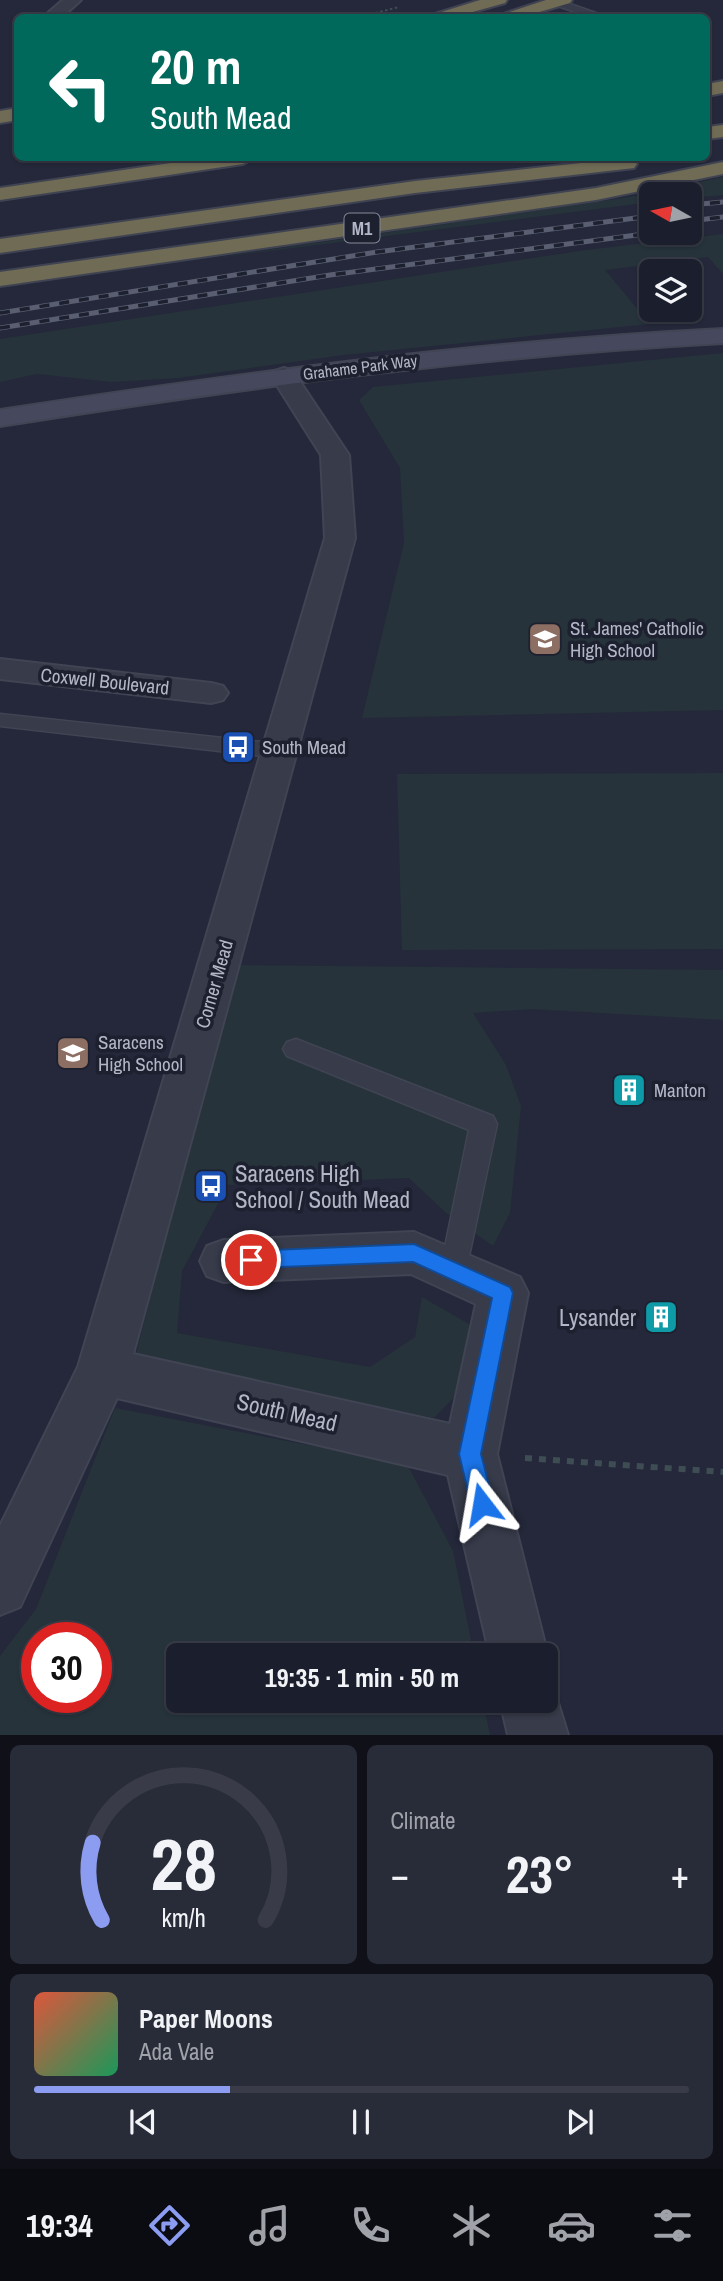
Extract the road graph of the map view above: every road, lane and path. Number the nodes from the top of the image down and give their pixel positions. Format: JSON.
{"nodes":[{"id":1,"x":73,"y":0,"type":"edge"},
{"id":2,"x":499,"y":0,"type":"edge"},
{"id":3,"x":560,"y":1,"type":"edge"},
{"id":4,"x":407,"y":5,"type":"dead end"},
{"id":5,"x":56,"y":14,"type":"edge"},
{"id":6,"x":372,"y":14,"type":"edge"},
{"id":7,"x":445,"y":14,"type":"edge"},
{"id":8,"x":513,"y":14,"type":"edge"},
{"id":9,"x":594,"y":14,"type":"edge"},
{"id":10,"x":223,"y":161,"type":"edge"},
{"id":11,"x":660,"y":161,"type":"edge"},
{"id":12,"x":723,"y":168,"type":"edge"},
{"id":13,"x":0,"y":194,"type":"edge"},
{"id":14,"x":0,"y":246,"type":"edge"},
{"id":15,"x":0,"y":279,"type":"edge"},
{"id":16,"x":723,"y":336,"type":"edge"},
{"id":17,"x":284,"y":376,"type":"junction"},
{"id":18,"x":0,"y":418,"type":"edge"},
{"id":19,"x":0,"y":669,"type":"edge"},
{"id":20,"x":211,"y":692,"type":"dead end"},
{"id":21,"x":0,"y":720,"type":"edge"},
{"id":22,"x":280,"y":751,"type":"junction"},
{"id":23,"x":296,"y":1049,"type":"dead end"},
{"id":24,"x":224,"y":1261,"type":"dead end"},
{"id":25,"x":454,"y":1271,"type":"junction"},
{"id":26,"x":103,"y":1371,"type":"junction"},
{"id":27,"x":470,"y":1454,"type":"junction"},
{"id":28,"x":723,"y":1472,"type":"edge"},
{"id":29,"x":0,"y":1587,"type":"edge"},
{"id":30,"x":516,"y":1643,"type":"edge"},
{"id":31,"x":533,"y":1713,"type":"edge"},
{"id":32,"x":538,"y":1735,"type":"edge"}],
"edges":[{"from":1,"to":5,"type":"street"},
{"from":2,"to":7,"type":"highway"},
{"from":3,"to":8,"type":"highway"},
{"from":3,"to":9,"type":"lane"},
{"from":4,"to":6,"type":"path"},
{"from":10,"to":13,"type":"highway"},
{"from":11,"to":14,"type":"highway","number":"M1"},
{"from":12,"to":15,"type":"highway","number":"M1"},
{"from":16,"to":17,"type":"street","name":"Grahame Park Way"},
{"from":17,"to":18,"type":"street","name":"Grahame Park Way"},
{"from":17,"to":22,"type":"street","name":"Corner Mead"},
{"from":19,"to":20,"type":"street","name":"Coxwell Boulevard"},
{"from":21,"to":22,"type":"lane"},
{"from":22,"to":26,"type":"street","name":"Corner Mead"},
{"from":23,"to":25,"type":"lane"},
{"from":24,"to":25,"type":"street"},
{"from":25,"to":27,"type":"street"},
{"from":26,"to":27,"type":"street","name":"South Mead"},
{"from":26,"to":29,"type":"street","name":"Corner Mead"},
{"from":27,"to":28,"type":"path"},
{"from":27,"to":30,"type":"street"},
{"from":31,"to":32,"type":"street"}]}
